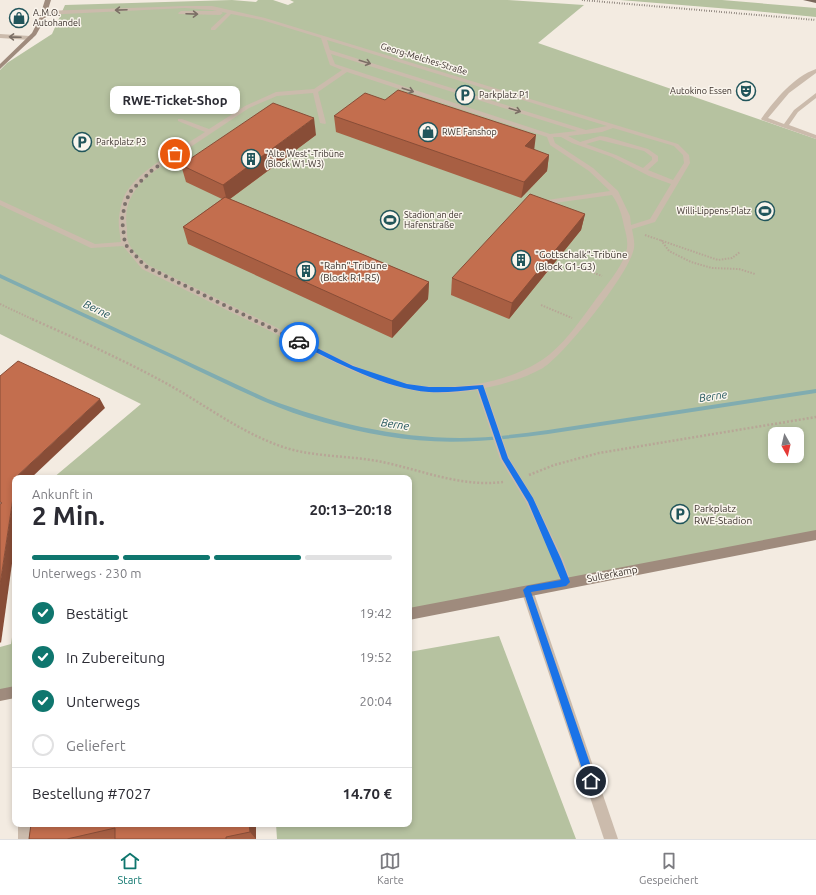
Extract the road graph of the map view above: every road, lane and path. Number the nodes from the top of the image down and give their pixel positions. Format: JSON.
{"nodes":[{"id":1,"x":48,"y":0,"type":"edge"},
{"id":2,"x":806,"y":0,"type":"edge"},
{"id":3,"x":810,"y":0,"type":"edge"},
{"id":4,"x":816,"y":1,"type":"edge"},
{"id":5,"x":229,"y":13,"type":"junction"},
{"id":6,"x":43,"y":16,"type":"junction"},
{"id":7,"x":213,"y":29,"type":"dead end"},
{"id":8,"x":0,"y":36,"type":"edge"},
{"id":9,"x":323,"y":37,"type":"junction"},
{"id":10,"x":30,"y":38,"type":"junction"},
{"id":11,"x":328,"y":51,"type":"junction"},
{"id":12,"x":0,"y":67,"type":"edge"},
{"id":13,"x":346,"y":70,"type":"junction"},
{"id":14,"x":816,"y":71,"type":"edge"},
{"id":15,"x":315,"y":91,"type":"junction"},
{"id":16,"x":816,"y":95,"type":"edge"},
{"id":17,"x":180,"y":120,"type":"dead end"},
{"id":18,"x":323,"y":123,"type":"dead end"},
{"id":19,"x":613,"y":126,"type":"junction"},
{"id":20,"x":785,"y":126,"type":"junction"},
{"id":21,"x":816,"y":130,"type":"edge"},
{"id":22,"x":210,"y":132,"type":"junction"},
{"id":23,"x":587,"y":132,"type":"junction"},
{"id":24,"x":563,"y":135,"type":"junction"},
{"id":25,"x":550,"y":136,"type":"junction"},
{"id":26,"x":813,"y":136,"type":"edge"},
{"id":27,"x":580,"y":144,"type":"junction"},
{"id":28,"x":644,"y":170,"type":"junction"},
{"id":29,"x":675,"y":183,"type":"junction"},
{"id":30,"x":616,"y":192,"type":"junction"},
{"id":31,"x":0,"y":202,"type":"edge"},
{"id":32,"x":536,"y":204,"type":"edge"},
{"id":33,"x":629,"y":228,"type":"junction"},
{"id":34,"x":661,"y":240,"type":"junction"},
{"id":35,"x":125,"y":244,"type":"junction"},
{"id":36,"x":740,"y":252,"type":"dead end"},
{"id":37,"x":571,"y":264,"type":"dead end"},
{"id":38,"x":755,"y":274,"type":"dead end"},
{"id":39,"x":614,"y":280,"type":"junction"},
{"id":40,"x":0,"y":304,"type":"edge"},
{"id":41,"x":541,"y":305,"type":"dead end"},
{"id":42,"x":584,"y":323,"type":"junction"},
{"id":43,"x":480,"y":386,"type":"junction"},
{"id":44,"x":816,"y":417,"type":"edge"},
{"id":45,"x":516,"y":479,"type":"junction"},
{"id":46,"x":816,"y":535,"type":"edge"},
{"id":47,"x":566,"y":582,"type":"junction"},
{"id":48,"x":527,"y":590,"type":"junction"},
{"id":49,"x":412,"y":613,"type":"edge"},
{"id":50,"x":12,"y":693,"type":"edge"},
{"id":51,"x":0,"y":695,"type":"edge"},
{"id":52,"x":24,"y":827,"type":"edge"},
{"id":53,"x":25,"y":839,"type":"edge"},
{"id":54,"x":611,"y":839,"type":"edge"}],
"edges":[{"from":1,"to":6,"type":"street"},
{"from":2,"to":3,"type":"main road"},
{"from":3,"to":4,"type":"main road"},
{"from":5,"to":6,"type":"lane","name":"Georg-Melches-Straße"},
{"from":5,"to":7,"type":"lane"},
{"from":5,"to":9,"type":"lane","name":"Georg-Melches-Straße"},
{"from":6,"to":10,"type":"street"},
{"from":10,"to":8,"type":"lane","one_way":true},
{"from":9,"to":11,"type":"lane"},
{"from":9,"to":19,"type":"lane","name":"Georg-Melches-Straße"},
{"from":10,"to":12,"type":"street"},
{"from":11,"to":13,"type":"lane"},
{"from":11,"to":23,"type":"lane","one_way":true},
{"from":13,"to":15,"type":"lane"},
{"from":13,"to":25,"type":"lane","one_way":true},
{"from":14,"to":20,"type":"lane"},
{"from":15,"to":18,"type":"lane"},
{"from":15,"to":22,"type":"lane"},
{"from":16,"to":20,"type":"lane"},
{"from":17,"to":22,"type":"lane"},
{"from":19,"to":23,"type":"lane"},
{"from":19,"to":29,"type":"lane","name":"Georg-Melches-Straße"},
{"from":20,"to":26,"type":"lane"},
{"from":21,"to":26,"type":"lane"},
{"from":22,"to":35,"type":"lane"},
{"from":23,"to":24,"type":"lane"},
{"from":24,"to":25,"type":"lane"},
{"from":24,"to":27,"type":"lane"},
{"from":25,"to":30,"type":"lane"},
{"from":27,"to":28,"type":"lane"},
{"from":27,"to":28,"type":"lane"},
{"from":28,"to":29,"type":"lane"},
{"from":29,"to":33,"type":"lane","name":"Georg-Melches-Straße"},
{"from":30,"to":32,"type":"lane"},
{"from":30,"to":33,"type":"lane"},
{"from":31,"to":35,"type":"lane"},
{"from":33,"to":34,"type":"path"},
{"from":33,"to":39,"type":"lane"},
{"from":34,"to":36,"type":"path"},
{"from":34,"to":38,"type":"path"},
{"from":35,"to":43,"type":"lane"},
{"from":37,"to":39,"type":"path"},
{"from":39,"to":42,"type":"lane"},
{"from":40,"to":45,"type":"path"},
{"from":41,"to":42,"type":"path"},
{"from":42,"to":43,"type":"lane"},
{"from":43,"to":45,"type":"lane"},
{"from":44,"to":45,"type":"path"},
{"from":45,"to":47,"type":"lane"},
{"from":46,"to":47,"type":"street","name":"Sulterkamp"},
{"from":47,"to":48,"type":"street","name":"Sulterkamp"},
{"from":48,"to":49,"type":"street","name":"Sulterkamp"},
{"from":48,"to":54,"type":"street"},
{"from":50,"to":51,"type":"street"},
{"from":52,"to":53,"type":"lane"}]}
